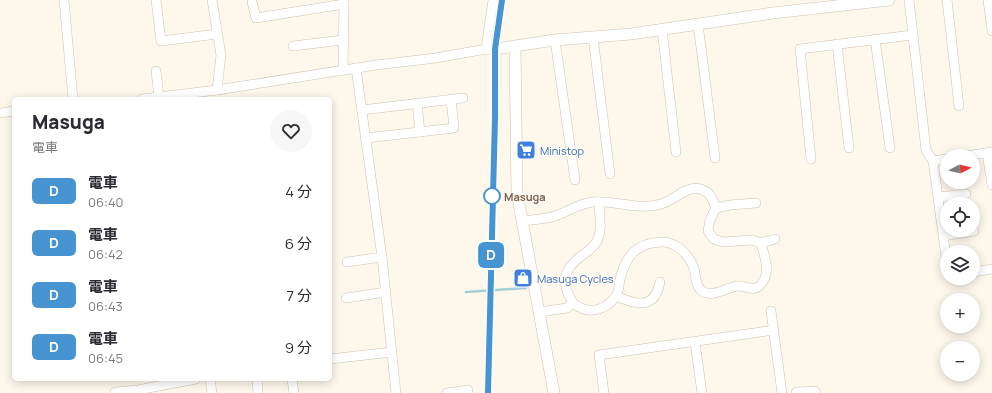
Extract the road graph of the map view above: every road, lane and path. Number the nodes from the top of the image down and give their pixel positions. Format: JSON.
{"nodes":[{"id":1,"x":64,"y":0,"type":"edge"},
{"id":2,"x":156,"y":0,"type":"edge"},
{"id":3,"x":212,"y":0,"type":"edge"},
{"id":4,"x":493,"y":0,"type":"edge"},
{"id":5,"x":889,"y":0,"type":"edge"},
{"id":6,"x":909,"y":0,"type":"edge"},
{"id":7,"x":947,"y":0,"type":"edge"},
{"id":8,"x":988,"y":0,"type":"edge"},
{"id":9,"x":252,"y":2,"type":"dead end"},
{"id":10,"x":344,"y":2,"type":"edge"},
{"id":11,"x":698,"y":24,"type":"junction"},
{"id":12,"x":662,"y":29,"type":"junction"},
{"id":13,"x":992,"y":30,"type":"edge"},
{"id":14,"x":217,"y":34,"type":"junction"},
{"id":15,"x":912,"y":35,"type":"junction"},
{"id":16,"x":593,"y":37,"type":"junction"},
{"id":17,"x":875,"y":39,"type":"junction"},
{"id":18,"x":343,"y":40,"type":"junction"},
{"id":19,"x":556,"y":40,"type":"junction"},
{"id":20,"x":837,"y":44,"type":"junction"},
{"id":21,"x":293,"y":46,"type":"dead end"},
{"id":22,"x":515,"y":47,"type":"junction"},
{"id":23,"x":486,"y":49,"type":"junction"},
{"id":24,"x":356,"y":68,"type":"junction"},
{"id":25,"x":343,"y":70,"type":"junction"},
{"id":26,"x":156,"y":71,"type":"dead end"},
{"id":27,"x":217,"y":90,"type":"junction"},
{"id":28,"x":73,"y":97,"type":"edge"},
{"id":29,"x":159,"y":97,"type":"joint"},
{"id":30,"x":462,"y":98,"type":"dead end"},
{"id":31,"x":451,"y":99,"type":"junction"},
{"id":32,"x":416,"y":103,"type":"junction"},
{"id":33,"x":959,"y":106,"type":"dead end"},
{"id":34,"x":362,"y":110,"type":"junction"},
{"id":35,"x":12,"y":111,"type":"edge"},
{"id":36,"x":0,"y":113,"type":"edge"},
{"id":37,"x":420,"y":132,"type":"junction"},
{"id":38,"x":366,"y":138,"type":"junction"},
{"id":39,"x":848,"y":148,"type":"dead end"},
{"id":40,"x":890,"y":148,"type":"dead end"},
{"id":41,"x":676,"y":152,"type":"dead end"},
{"id":42,"x":990,"y":152,"type":"edge"},
{"id":43,"x":980,"y":154,"type":"edge"},
{"id":44,"x":715,"y":158,"type":"dead end"},
{"id":45,"x":812,"y":159,"type":"dead end"},
{"id":46,"x":940,"y":160,"type":"edge"},
{"id":47,"x":933,"y":161,"type":"junction"},
{"id":48,"x":610,"y":174,"type":"dead end"},
{"id":49,"x":575,"y":180,"type":"dead end"},
{"id":50,"x":992,"y":185,"type":"edge"},
{"id":51,"x":966,"y":194,"type":"dead end"},
{"id":52,"x":939,"y":197,"type":"junction"},
{"id":53,"x":599,"y":202,"type":"junction"},
{"id":54,"x":756,"y":203,"type":"dead end"},
{"id":55,"x":940,"y":207,"type":"edge"},
{"id":56,"x":716,"y":208,"type":"junction"},
{"id":57,"x":522,"y":221,"type":"junction"},
{"id":58,"x":775,"y":239,"type":"dead end"},
{"id":59,"x":761,"y":243,"type":"junction"},
{"id":60,"x":382,"y":257,"type":"junction"},
{"id":61,"x":347,"y":262,"type":"dead end"},
{"id":62,"x":992,"y":269,"type":"edge"},
{"id":63,"x":980,"y":271,"type":"edge"},
{"id":64,"x":660,"y":282,"type":"dead end"},
{"id":65,"x":386,"y":292,"type":"junction"},
{"id":66,"x":616,"y":296,"type":"junction"},
{"id":67,"x":346,"y":298,"type":"dead end"},
{"id":68,"x":572,"y":303,"type":"junction"},
{"id":69,"x":772,"y":311,"type":"dead end"},
{"id":70,"x":539,"y":312,"type":"junction"},
{"id":71,"x":774,"y":330,"type":"junction"},
{"id":72,"x":695,"y":342,"type":"junction"},
{"id":73,"x":392,"y":352,"type":"junction"},
{"id":74,"x":332,"y":359,"type":"edge"},
{"id":75,"x":187,"y":381,"type":"edge"},
{"id":76,"x":210,"y":381,"type":"edge"},
{"id":77,"x":257,"y":381,"type":"edge"},
{"id":78,"x":292,"y":381,"type":"edge"},
{"id":79,"x":468,"y":390,"type":"dead end"},
{"id":80,"x":115,"y":392,"type":"dead end"},
{"id":81,"x":138,"y":392,"type":"edge"},
{"id":82,"x":212,"y":393,"type":"edge"},
{"id":83,"x":258,"y":393,"type":"edge"},
{"id":84,"x":294,"y":393,"type":"edge"},
{"id":85,"x":396,"y":393,"type":"edge"},
{"id":86,"x":447,"y":393,"type":"edge"},
{"id":87,"x":554,"y":393,"type":"edge"},
{"id":88,"x":604,"y":393,"type":"edge"},
{"id":89,"x":702,"y":393,"type":"edge"},
{"id":90,"x":782,"y":393,"type":"edge"},
{"id":91,"x":797,"y":393,"type":"edge"},
{"id":92,"x":815,"y":393,"type":"edge"}],
"edges":[{"from":1,"to":28,"type":"street"},
{"from":2,"to":14,"type":"street"},
{"from":3,"to":14,"type":"street"},
{"from":4,"to":23,"type":"street"},
{"from":5,"to":11,"type":"street"},
{"from":6,"to":15,"type":"street"},
{"from":7,"to":33,"type":"street"},
{"from":8,"to":13,"type":"street"},
{"from":9,"to":10,"type":"street"},
{"from":10,"to":18,"type":"street"},
{"from":11,"to":12,"type":"street"},
{"from":11,"to":44,"type":"street"},
{"from":12,"to":16,"type":"street"},
{"from":12,"to":41,"type":"street"},
{"from":14,"to":27,"type":"street"},
{"from":15,"to":17,"type":"street"},
{"from":15,"to":47,"type":"street"},
{"from":16,"to":19,"type":"street"},
{"from":16,"to":48,"type":"street"},
{"from":17,"to":20,"type":"street"},
{"from":17,"to":40,"type":"street"},
{"from":18,"to":21,"type":"street"},
{"from":18,"to":25,"type":"street"},
{"from":19,"to":22,"type":"street"},
{"from":19,"to":49,"type":"street"},
{"from":20,"to":39,"type":"street"},
{"from":20,"to":45,"type":"street"},
{"from":22,"to":23,"type":"street"},
{"from":22,"to":57,"type":"street"},
{"from":23,"to":24,"type":"street"},
{"from":24,"to":25,"type":"street"},
{"from":24,"to":34,"type":"street"},
{"from":25,"to":27,"type":"street"},
{"from":26,"to":29,"type":"street"},
{"from":27,"to":29,"type":"street"},
{"from":30,"to":31,"type":"street"},
{"from":31,"to":32,"type":"street"},
{"from":31,"to":37,"type":"street"},
{"from":32,"to":34,"type":"street"},
{"from":32,"to":37,"type":"street"},
{"from":34,"to":38,"type":"street"},
{"from":35,"to":36,"type":"street"},
{"from":37,"to":38,"type":"street"},
{"from":38,"to":60,"type":"street"},
{"from":42,"to":43,"type":"street"},
{"from":42,"to":50,"type":"street"},
{"from":46,"to":47,"type":"street"},
{"from":47,"to":52,"type":"street"},
{"from":51,"to":52,"type":"street"},
{"from":52,"to":55,"type":"street"},
{"from":53,"to":56,"type":"street"},
{"from":53,"to":57,"type":"street"},
{"from":53,"to":68,"type":"street"},
{"from":54,"to":56,"type":"street"},
{"from":56,"to":59,"type":"street"},
{"from":57,"to":70,"type":"street"},
{"from":58,"to":59,"type":"street"},
{"from":59,"to":66,"type":"street"},
{"from":60,"to":61,"type":"street"},
{"from":60,"to":65,"type":"street"},
{"from":62,"to":63,"type":"street"},
{"from":64,"to":66,"type":"street"},
{"from":65,"to":67,"type":"street"},
{"from":65,"to":73,"type":"street"},
{"from":66,"to":68,"type":"street"},
{"from":68,"to":70,"type":"street"},
{"from":69,"to":71,"type":"street"},
{"from":70,"to":87,"type":"street"},
{"from":71,"to":72,"type":"street"},
{"from":71,"to":90,"type":"street"},
{"from":72,"to":88,"type":"street"},
{"from":72,"to":89,"type":"street"},
{"from":73,"to":74,"type":"street"},
{"from":73,"to":85,"type":"street"},
{"from":75,"to":81,"type":"street"},
{"from":76,"to":82,"type":"street"},
{"from":77,"to":83,"type":"street"},
{"from":78,"to":84,"type":"street"},
{"from":79,"to":86,"type":"street"},
{"from":80,"to":81,"type":"street"},
{"from":91,"to":92,"type":"street"}]}
